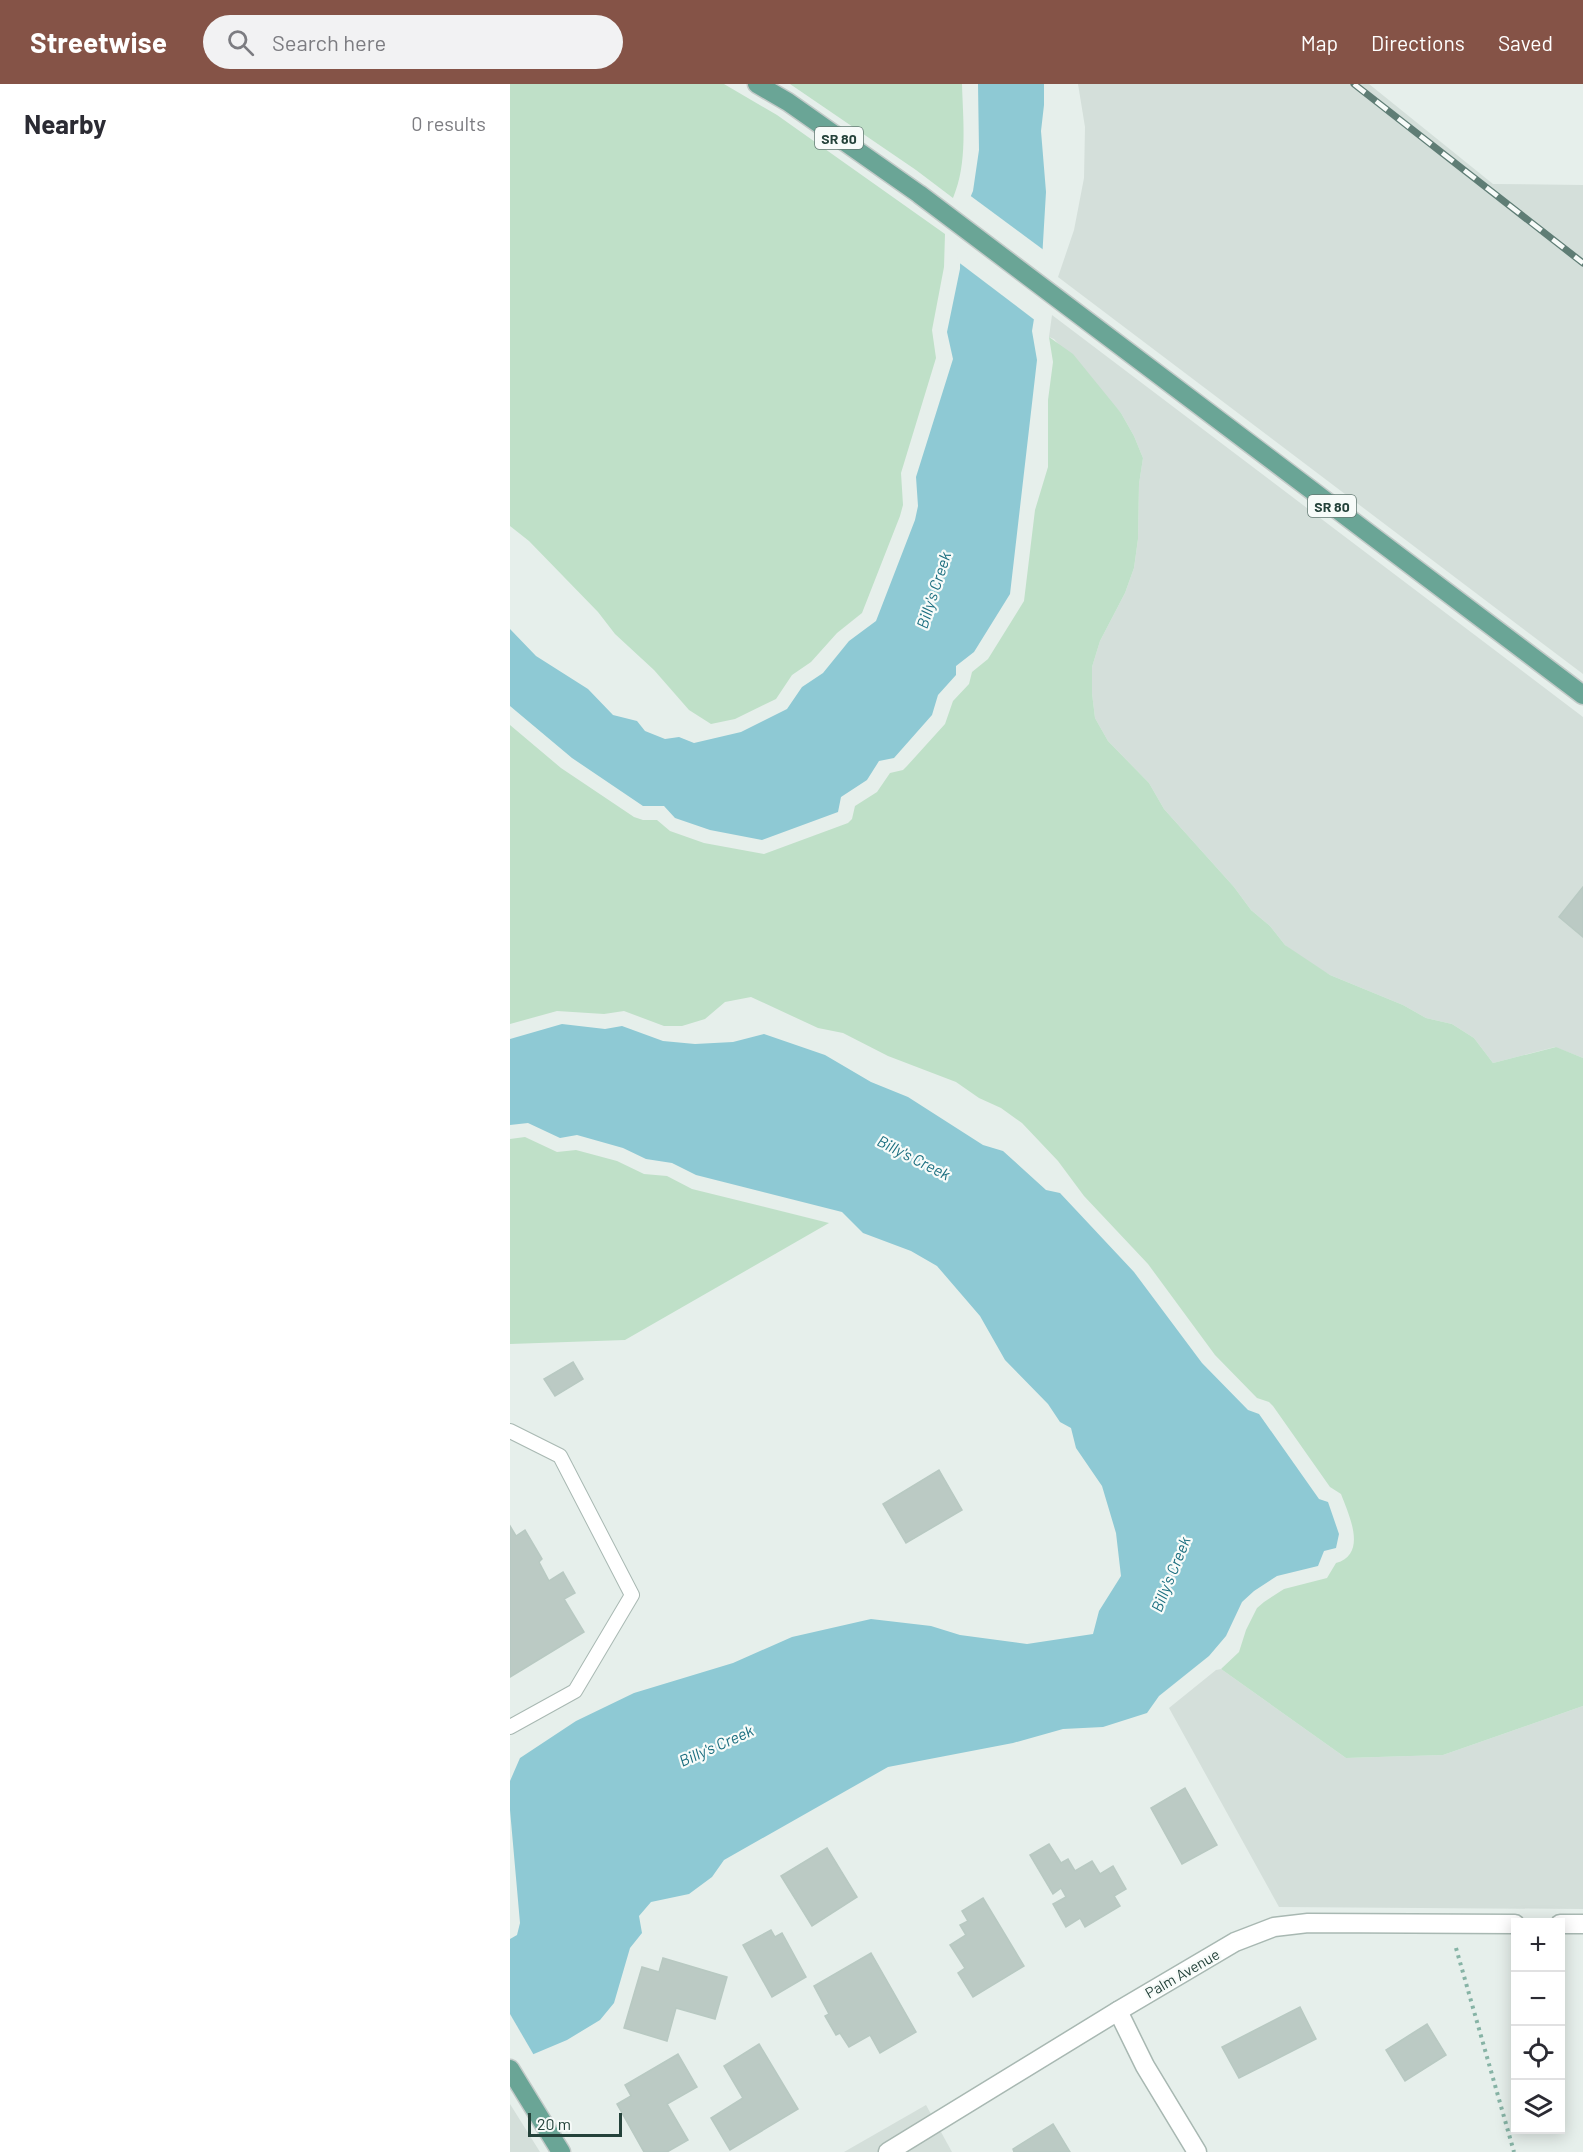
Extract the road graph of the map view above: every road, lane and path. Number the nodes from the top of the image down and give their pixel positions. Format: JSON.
{"nodes":[{"id":1,"x":757,"y":84,"type":"edge"},
{"id":2,"x":1583,"y":695,"type":"edge"},
{"id":3,"x":510,"y":1431,"type":"edge"},
{"id":4,"x":510,"y":1727,"type":"edge"},
{"id":5,"x":1449,"y":1923,"type":"junction"},
{"id":6,"x":1511,"y":1924,"type":"edge"},
{"id":7,"x":1565,"y":1924,"type":"edge"},
{"id":8,"x":1583,"y":1924,"type":"edge"},
{"id":9,"x":1118,"y":2011,"type":"junction"},
{"id":10,"x":510,"y":2069,"type":"edge"},
{"id":11,"x":561,"y":2152,"type":"edge"},
{"id":12,"x":888,"y":2152,"type":"edge"},
{"id":13,"x":1197,"y":2152,"type":"edge"},
{"id":14,"x":1514,"y":2152,"type":"edge"}],
"edges":[{"from":1,"to":2,"type":"main road","number":"SR 80"},
{"from":3,"to":4,"type":"lane"},
{"from":5,"to":6,"type":"street","name":"Palm Avenue"},
{"from":5,"to":9,"type":"street","name":"Palm Avenue"},
{"from":5,"to":14,"type":"path"},
{"from":7,"to":8,"type":"street"},
{"from":9,"to":12,"type":"street","name":"Palm Avenue"},
{"from":9,"to":13,"type":"street"},
{"from":10,"to":11,"type":"main road"}]}
